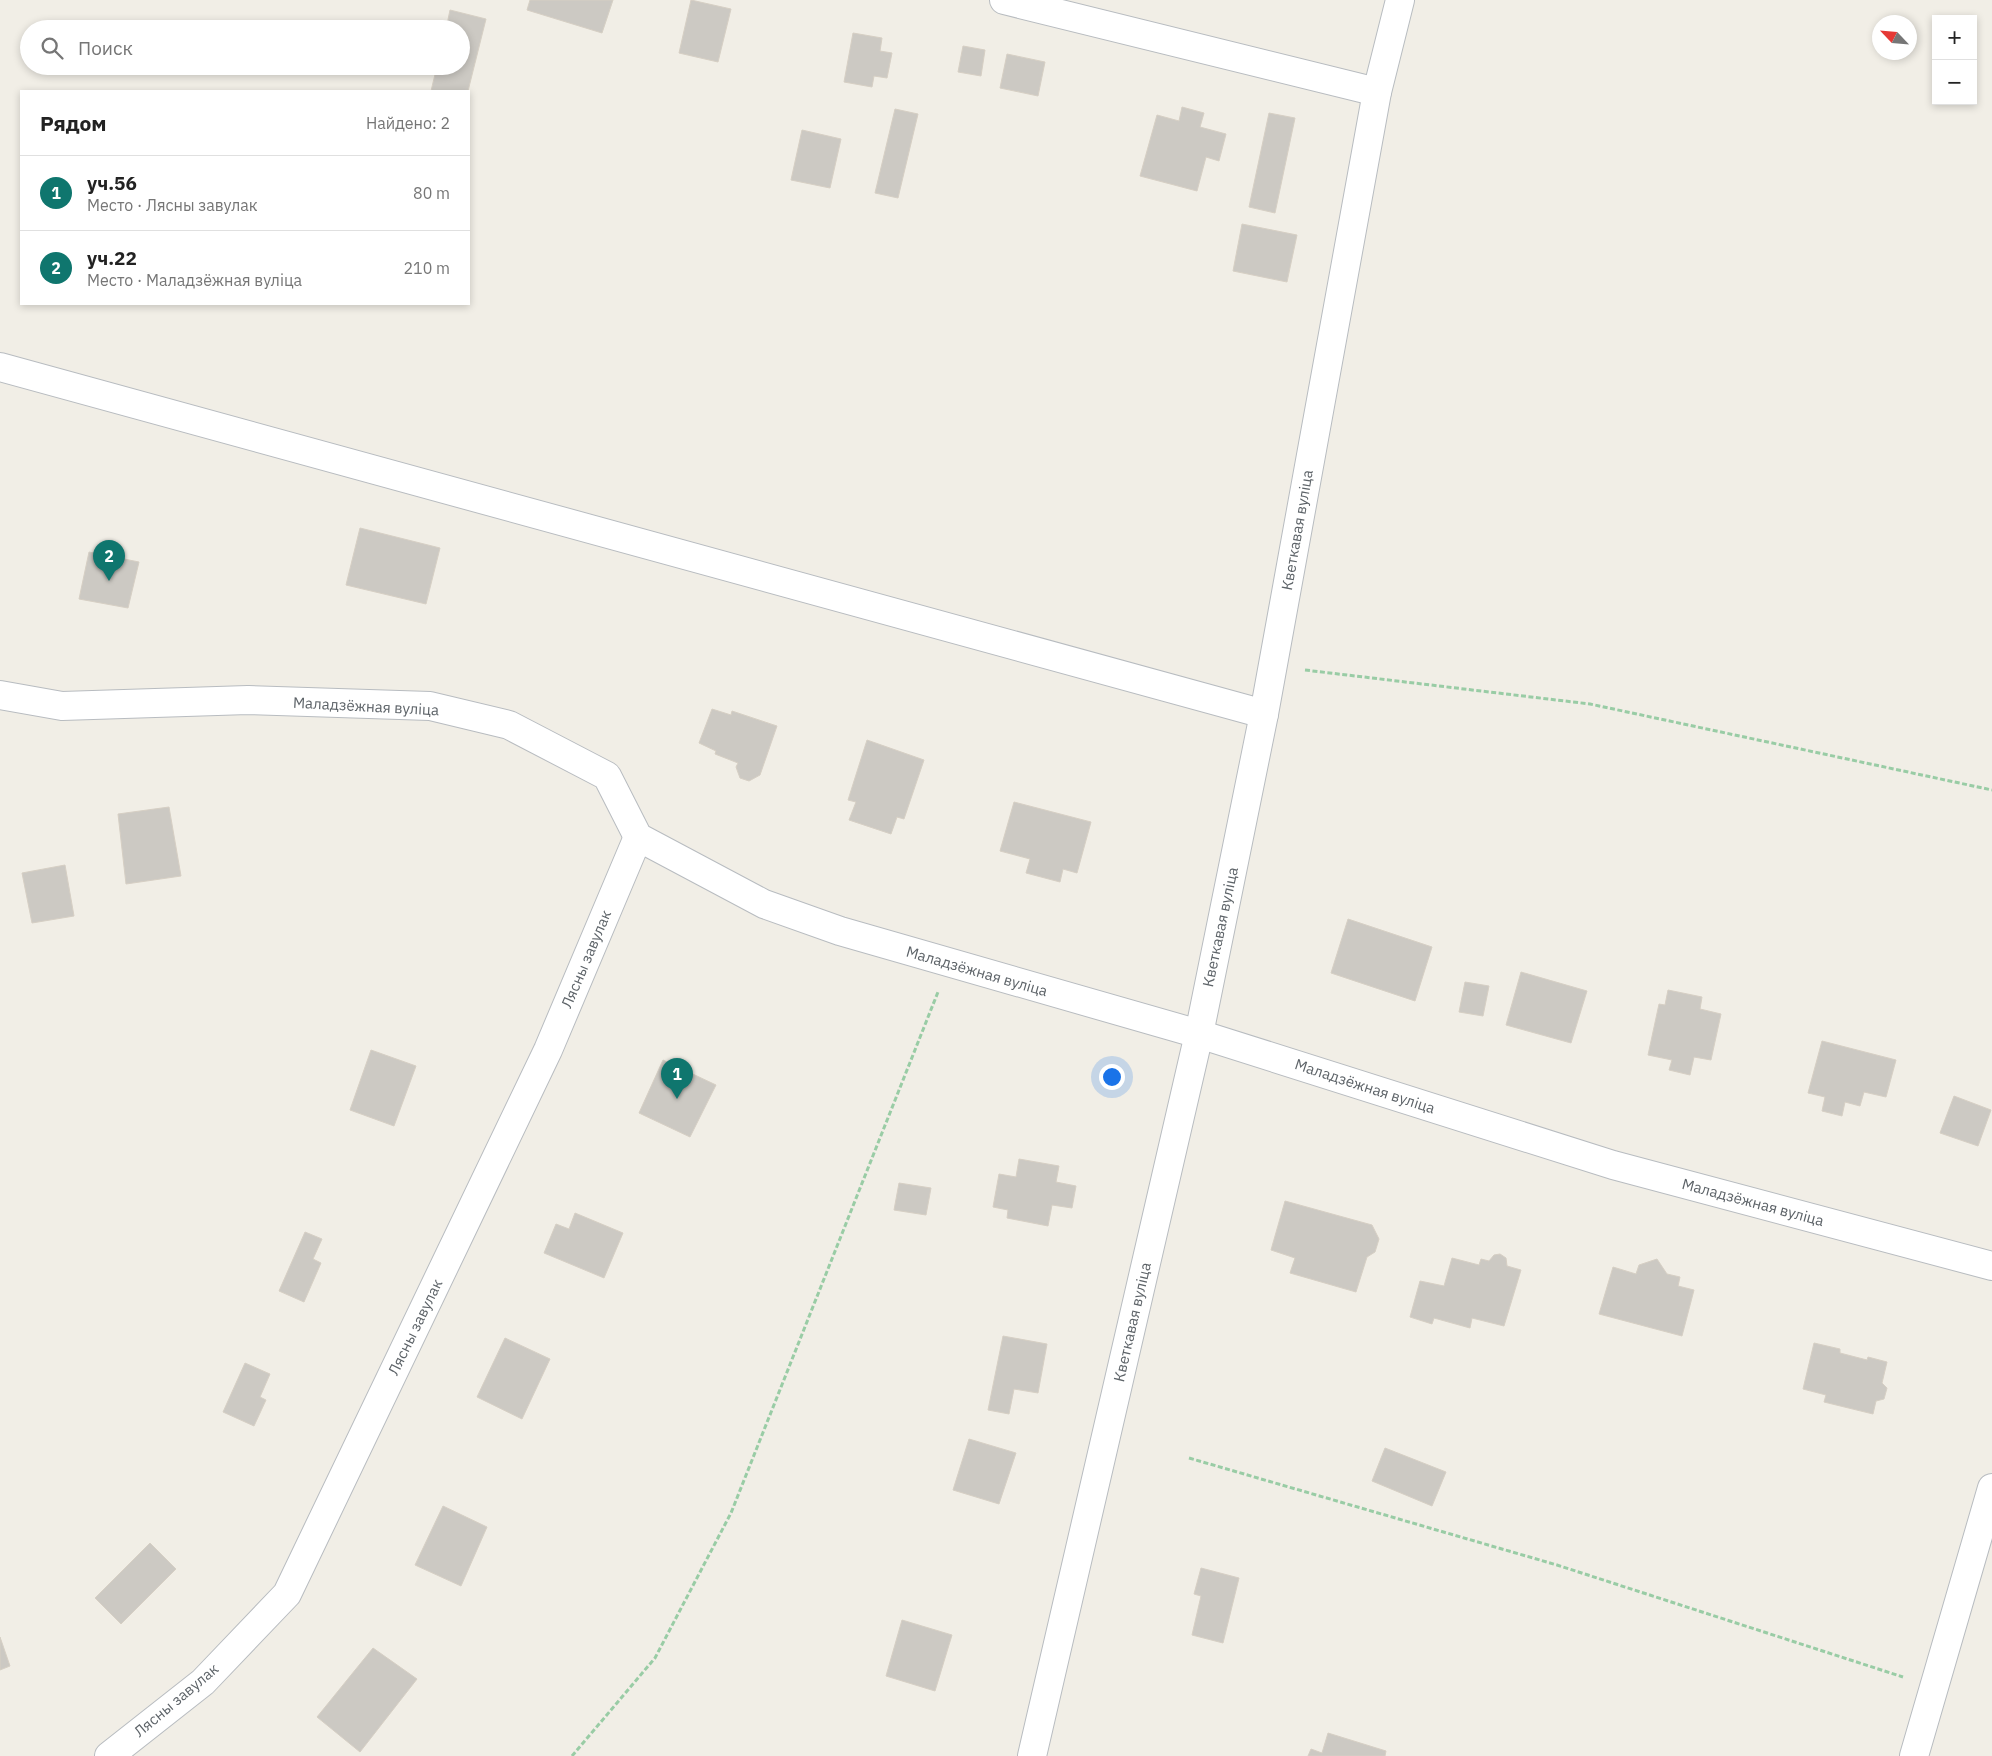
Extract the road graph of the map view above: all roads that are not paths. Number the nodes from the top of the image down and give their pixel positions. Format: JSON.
{"nodes":[{"id":1,"x":1004,"y":0,"type":"edge"},
{"id":2,"x":1400,"y":0,"type":"edge"},
{"id":3,"x":1377,"y":92,"type":"junction"},
{"id":4,"x":0,"y":367,"type":"edge"},
{"id":5,"x":0,"y":695,"type":"edge"},
{"id":6,"x":1264,"y":714,"type":"junction"},
{"id":7,"x":638,"y":837,"type":"junction"},
{"id":8,"x":1198,"y":1034,"type":"junction"},
{"id":9,"x":1992,"y":1266,"type":"edge"},
{"id":10,"x":1992,"y":1488,"type":"edge"},
{"id":11,"x":108,"y":1756,"type":"edge"},
{"id":12,"x":1032,"y":1756,"type":"edge"},
{"id":13,"x":1914,"y":1756,"type":"edge"}],
"edges":[{"from":1,"to":3,"type":"street"},
{"from":2,"to":3,"type":"street","name":"Кветкавая вуліца"},
{"from":3,"to":6,"type":"street","name":"Кветкавая вуліца"},
{"from":4,"to":6,"type":"street"},
{"from":5,"to":7,"type":"street","name":"Маладзёжная вуліца"},
{"from":6,"to":8,"type":"street","name":"Кветкавая вуліца"},
{"from":7,"to":8,"type":"street","name":"Маладзёжная вуліца"},
{"from":7,"to":11,"type":"street","name":"Лясны завулак"},
{"from":8,"to":9,"type":"street","name":"Маладзёжная вуліца"},
{"from":8,"to":12,"type":"street","name":"Кветкавая вуліца"},
{"from":10,"to":13,"type":"street"}]}
